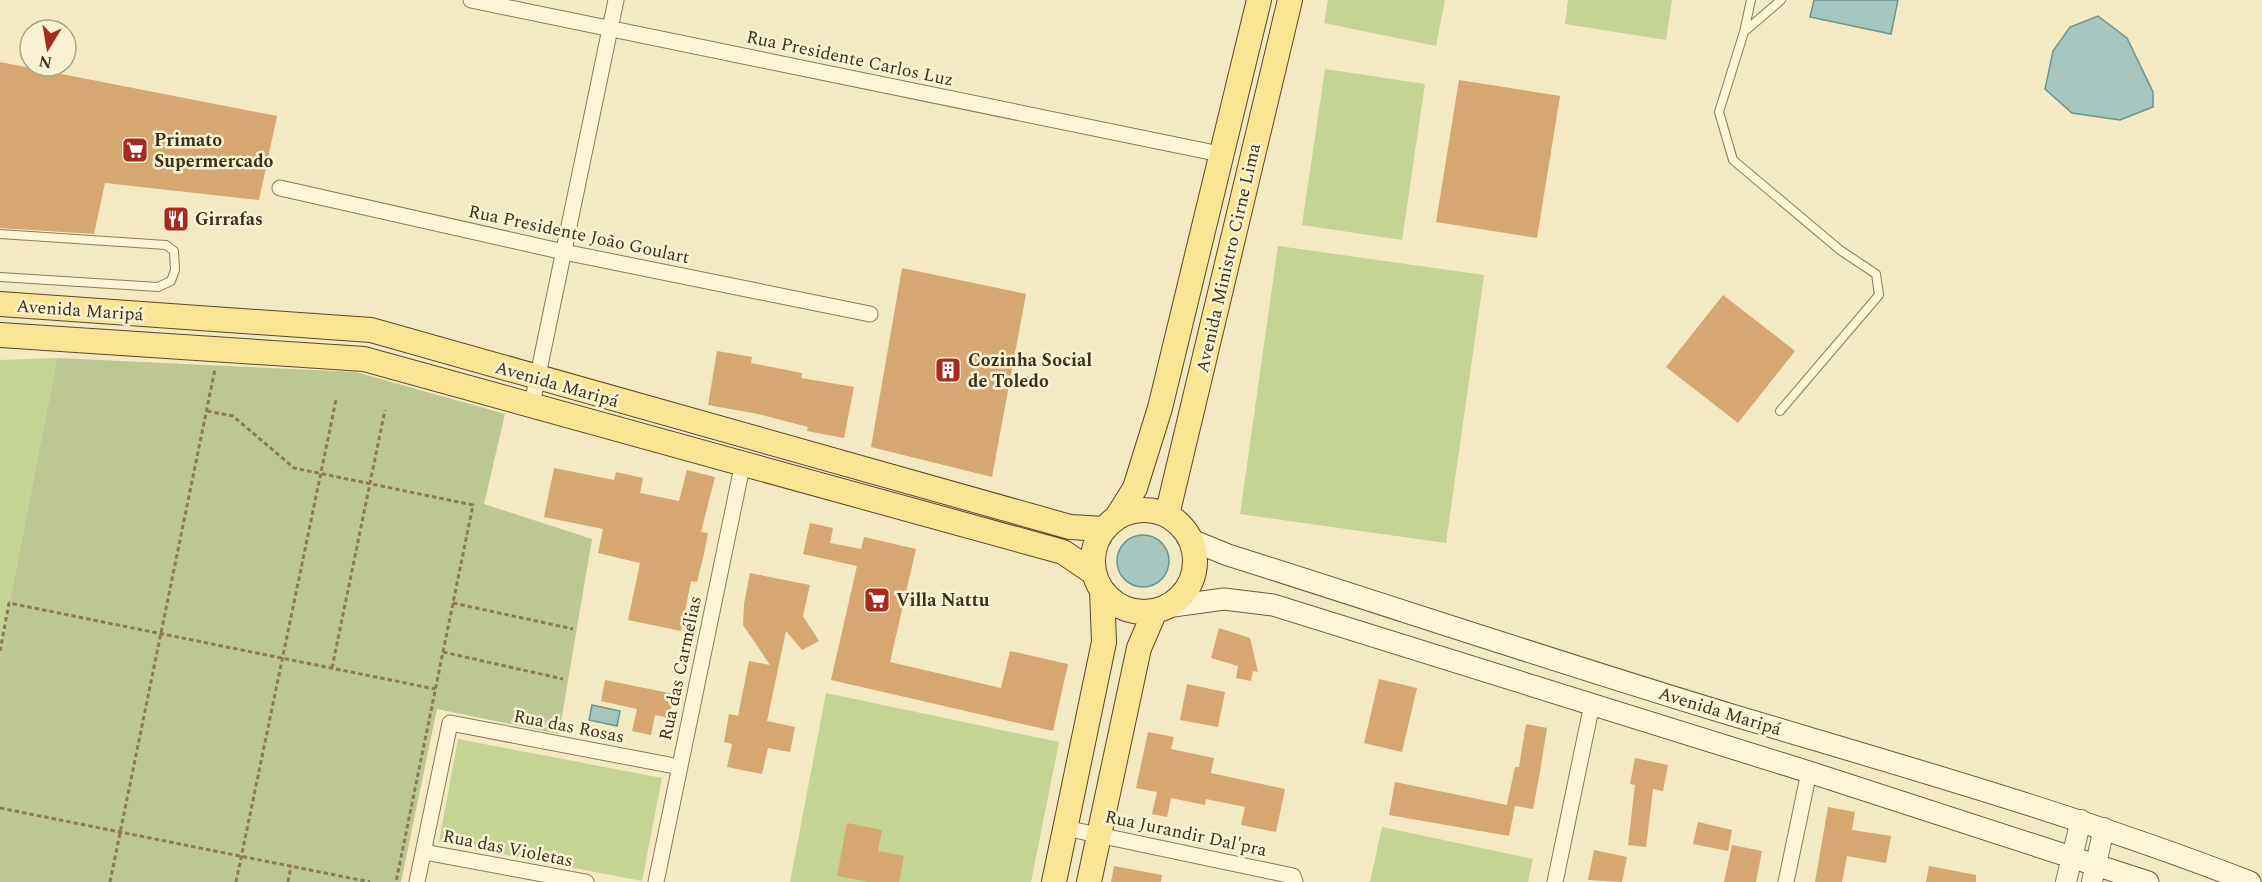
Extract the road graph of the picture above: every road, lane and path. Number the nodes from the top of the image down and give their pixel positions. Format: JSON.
{"nodes":[{"id":1,"x":471,"y":0,"type":"edge"},
{"id":2,"x":616,"y":0,"type":"edge"},
{"id":3,"x":1258,"y":0,"type":"edge"},
{"id":4,"x":1290,"y":0,"type":"edge"},
{"id":5,"x":1751,"y":0,"type":"edge"},
{"id":6,"x":1781,"y":0,"type":"edge"},
{"id":7,"x":610,"y":29,"type":"junction"},
{"id":8,"x":1744,"y":32,"type":"junction"},
{"id":9,"x":1220,"y":154,"type":"junction"},
{"id":10,"x":280,"y":188,"type":"dead end"},
{"id":11,"x":0,"y":234,"type":"edge"},
{"id":12,"x":564,"y":252,"type":"junction"},
{"id":13,"x":0,"y":277,"type":"edge"},
{"id":14,"x":0,"y":304,"type":"edge"},
{"id":15,"x":870,"y":314,"type":"dead end"},
{"id":16,"x":0,"y":335,"type":"edge"},
{"id":17,"x":219,"y":350,"type":"junction"},
{"id":18,"x":538,"y":379,"type":"junction"},
{"id":19,"x":336,"y":400,"type":"dead end"},
{"id":20,"x":532,"y":404,"type":"junction"},
{"id":21,"x":385,"y":410,"type":"dead end"},
{"id":22,"x":207,"y":411,"type":"junction"},
{"id":23,"x":1780,"y":411,"type":"dead end"},
{"id":24,"x":833,"y":459,"type":"junction"},
{"id":25,"x":743,"y":462,"type":"junction"},
{"id":26,"x":873,"y":471,"type":"junction"},
{"id":27,"x":321,"y":473,"type":"junction"},
{"id":28,"x":370,"y":484,"type":"junction"},
{"id":29,"x":825,"y":485,"type":"junction"},
{"id":30,"x":866,"y":496,"type":"junction"},
{"id":31,"x":1167,"y":515,"type":"junction"},
{"id":32,"x":1110,"y":523,"type":"junction"},
{"id":33,"x":1191,"y":540,"type":"junction"},
{"id":34,"x":1098,"y":582,"type":"junction"},
{"id":35,"x":453,"y":603,"type":"junction"},
{"id":36,"x":1160,"y":609,"type":"junction"},
{"id":37,"x":573,"y":629,"type":"dead end"},
{"id":38,"x":161,"y":634,"type":"junction"},
{"id":39,"x":0,"y":651,"type":"edge"},
{"id":40,"x":443,"y":652,"type":"junction"},
{"id":41,"x":282,"y":658,"type":"junction"},
{"id":42,"x":332,"y":668,"type":"junction"},
{"id":43,"x":563,"y":679,"type":"dead end"},
{"id":44,"x":435,"y":689,"type":"junction"},
{"id":45,"x":1592,"y":704,"type":"junction"},
{"id":46,"x":680,"y":767,"type":"junction"},
{"id":47,"x":1809,"y":772,"type":"junction"},
{"id":48,"x":0,"y":808,"type":"edge"},
{"id":49,"x":2081,"y":820,"type":"junction"},
{"id":50,"x":1065,"y":828,"type":"junction"},
{"id":51,"x":2104,"y":828,"type":"junction"},
{"id":52,"x":120,"y":832,"type":"junction"},
{"id":53,"x":1100,"y":834,"type":"junction"},
{"id":54,"x":424,"y":852,"type":"junction"},
{"id":55,"x":241,"y":856,"type":"junction"},
{"id":56,"x":2072,"y":856,"type":"junction"},
{"id":57,"x":291,"y":866,"type":"junction"},
{"id":58,"x":2093,"y":873,"type":"edge"},
{"id":59,"x":110,"y":882,"type":"edge"},
{"id":60,"x":236,"y":882,"type":"edge"},
{"id":61,"x":288,"y":882,"type":"edge"},
{"id":62,"x":370,"y":882,"type":"edge"},
{"id":63,"x":396,"y":882,"type":"edge"},
{"id":64,"x":417,"y":882,"type":"edge"},
{"id":65,"x":586,"y":882,"type":"edge"},
{"id":66,"x":656,"y":882,"type":"edge"},
{"id":67,"x":1054,"y":882,"type":"edge"},
{"id":68,"x":1089,"y":882,"type":"edge"},
{"id":69,"x":1295,"y":882,"type":"edge"},
{"id":70,"x":1555,"y":882,"type":"edge"},
{"id":71,"x":1786,"y":882,"type":"edge"},
{"id":72,"x":2066,"y":882,"type":"edge"},
{"id":73,"x":2148,"y":882,"type":"edge"},
{"id":74,"x":2250,"y":882,"type":"edge"}],
"edges":[{"from":1,"to":7,"type":"street","name":"Rua Presidente Carlos Luz"},
{"from":2,"to":7,"type":"street"},
{"from":3,"to":9,"type":"main road"},
{"from":4,"to":31,"type":"main road","name":"Avenida Ministro Cirne Lima"},
{"from":5,"to":8,"type":"lane"},
{"from":6,"to":8,"type":"lane"},
{"from":7,"to":9,"type":"street","name":"Rua Presidente Carlos Luz"},
{"from":7,"to":12,"type":"street"},
{"from":8,"to":23,"type":"lane"},
{"from":9,"to":32,"type":"main road"},
{"from":10,"to":12,"type":"street","name":"Rua Presidente João Goulart"},
{"from":11,"to":13,"type":"lane"},
{"from":12,"to":15,"type":"street","name":"Rua Presidente João Goulart"},
{"from":12,"to":18,"type":"street"},
{"from":14,"to":18,"type":"main road","name":"Avenida Maripá"},
{"from":16,"to":17,"type":"main road","name":"Avenida Maripá"},
{"from":17,"to":20,"type":"main road","name":"Avenida Maripá"},
{"from":17,"to":22,"type":"path"},
{"from":18,"to":20,"type":"street"},
{"from":18,"to":24,"type":"main road","name":"Avenida Maripá"},
{"from":19,"to":27,"type":"path"},
{"from":20,"to":25,"type":"main road","name":"Avenida Maripá"},
{"from":21,"to":28,"type":"path"},
{"from":22,"to":27,"type":"path"},
{"from":22,"to":38,"type":"path"},
{"from":24,"to":26,"type":"main road","name":"Avenida Maripá"},
{"from":24,"to":29,"type":"main road"},
{"from":25,"to":29,"type":"main road","name":"Avenida Maripá"},
{"from":25,"to":46,"type":"street","name":"Rua das Carmélias"},
{"from":26,"to":30,"type":"main road"},
{"from":26,"to":32,"type":"main road","name":"Avenida Maripá"},
{"from":27,"to":28,"type":"path"},
{"from":27,"to":41,"type":"path"},
{"from":28,"to":35,"type":"path"},
{"from":28,"to":42,"type":"path"},
{"from":29,"to":30,"type":"main road","name":"Avenida Maripá"},
{"from":30,"to":34,"type":"main road","name":"Avenida Maripá"},
{"from":31,"to":32,"type":"main road"},
{"from":31,"to":33,"type":"main road"},
{"from":32,"to":34,"type":"main road"},
{"from":33,"to":36,"type":"main road"},
{"from":33,"to":49,"type":"main road","name":"Avenida Maripá"},
{"from":34,"to":36,"type":"main road"},
{"from":34,"to":50,"type":"main road"},
{"from":35,"to":37,"type":"path"},
{"from":35,"to":40,"type":"path"},
{"from":36,"to":45,"type":"main road","name":"Avenida Maripá"},
{"from":36,"to":53,"type":"main road"},
{"from":38,"to":39,"type":"path"},
{"from":38,"to":41,"type":"path"},
{"from":38,"to":52,"type":"path"},
{"from":40,"to":43,"type":"path"},
{"from":40,"to":44,"type":"path"},
{"from":41,"to":42,"type":"path"},
{"from":41,"to":55,"type":"path"},
{"from":42,"to":44,"type":"path"},
{"from":44,"to":63,"type":"path"},
{"from":45,"to":47,"type":"main road","name":"Avenida Maripá"},
{"from":45,"to":70,"type":"street"},
{"from":46,"to":54,"type":"street","name":"Rua das Rosas"},
{"from":46,"to":66,"type":"street","name":"Rua das Carmélias"},
{"from":47,"to":56,"type":"main road","name":"Avenida Maripá"},
{"from":47,"to":71,"type":"street"},
{"from":48,"to":52,"type":"path"},
{"from":49,"to":51,"type":"main road","name":"Avenida Maripá"},
{"from":49,"to":56,"type":"street"},
{"from":50,"to":53,"type":"street","name":"Rua Jurandir Dal'pra"},
{"from":50,"to":67,"type":"main road"},
{"from":51,"to":58,"type":"street"},
{"from":51,"to":74,"type":"main road","name":"Avenida Maripá"},
{"from":52,"to":55,"type":"path"},
{"from":52,"to":59,"type":"path"},
{"from":53,"to":68,"type":"main road"},
{"from":53,"to":69,"type":"street","name":"Rua Jurandir Dal'pra"},
{"from":54,"to":64,"type":"street"},
{"from":54,"to":65,"type":"street","name":"Rua das Violetas"},
{"from":55,"to":57,"type":"path"},
{"from":55,"to":60,"type":"path"},
{"from":56,"to":58,"type":"main road","name":"Avenida Maripá"},
{"from":56,"to":72,"type":"street"},
{"from":57,"to":61,"type":"path"},
{"from":57,"to":62,"type":"path"},
{"from":58,"to":73,"type":"main road","name":"Avenida Maripá"}]}
